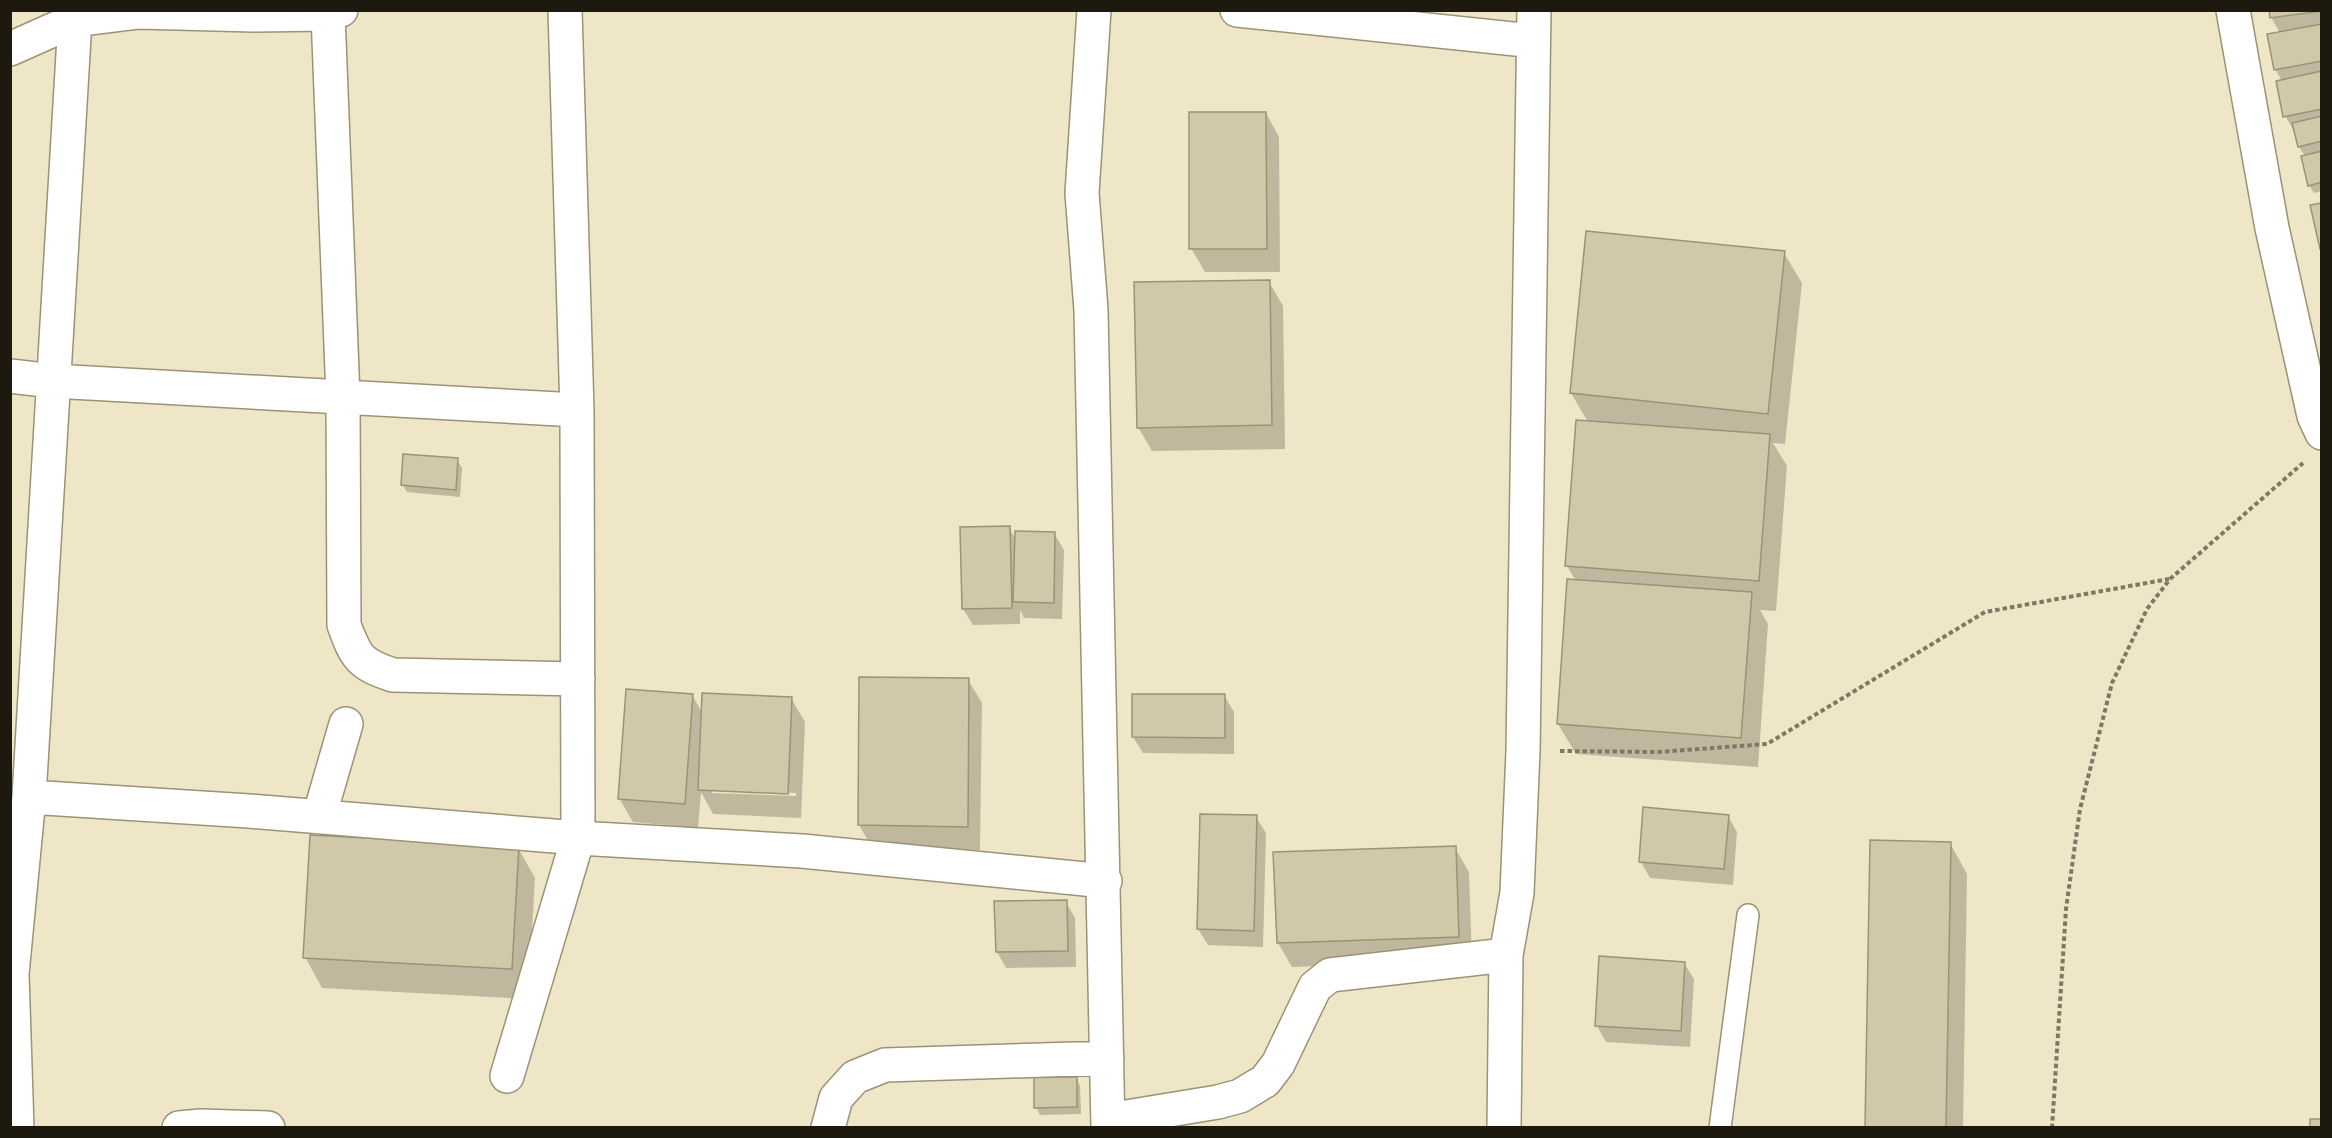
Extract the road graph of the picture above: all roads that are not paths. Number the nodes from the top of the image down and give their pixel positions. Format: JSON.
{"nodes":[{"id":1,"x":565,"y":10,"type":"edge"},
{"id":2,"x":1094,"y":10,"type":"edge"},
{"id":3,"x":1237,"y":10,"type":"edge"},
{"id":4,"x":2233,"y":10,"type":"edge"},
{"id":5,"x":335,"y":12,"type":"edge"},
{"id":6,"x":75,"y":20,"type":"junction"},
{"id":7,"x":1533,"y":26,"type":"edge"},
{"id":8,"x":10,"y":50,"type":"edge"},
{"id":9,"x":10,"y":376,"type":"edge"},
{"id":10,"x":53,"y":381,"type":"junction"},
{"id":11,"x":343,"y":397,"type":"junction"},
{"id":12,"x":577,"y":410,"type":"junction"},
{"id":13,"x":2322,"y":433,"type":"edge"},
{"id":14,"x":578,"y":679,"type":"junction"},
{"id":15,"x":346,"y":724,"type":"dead end"},
{"id":16,"x":29,"y":797,"type":"junction"},
{"id":17,"x":319,"y":818,"type":"junction"},
{"id":18,"x":578,"y":838,"type":"junction"},
{"id":19,"x":1105,"y":881,"type":"junction"},
{"id":20,"x":1748,"y":915,"type":"dead end"},
{"id":21,"x":1506,"y":955,"type":"junction"},
{"id":22,"x":11,"y":974,"type":"edge"},
{"id":23,"x":1107,"y":1058,"type":"junction"},
{"id":24,"x":507,"y":1076,"type":"dead end"},
{"id":25,"x":1108,"y":1124,"type":"edge"},
{"id":26,"x":26,"y":1127,"type":"edge"},
{"id":27,"x":179,"y":1128,"type":"edge"},
{"id":28,"x":268,"y":1128,"type":"edge"},
{"id":29,"x":828,"y":1128,"type":"edge"},
{"id":30,"x":1504,"y":1128,"type":"edge"},
{"id":31,"x":1719,"y":1128,"type":"edge"}],
"edges":[{"from":1,"to":12,"type":"street"},
{"from":2,"to":19,"type":"street"},
{"from":3,"to":7,"type":"street"},
{"from":4,"to":13,"type":"street"},
{"from":5,"to":6,"type":"street"},
{"from":5,"to":11,"type":"street"},
{"from":6,"to":8,"type":"street"},
{"from":6,"to":10,"type":"street"},
{"from":7,"to":21,"type":"street"},
{"from":9,"to":10,"type":"street"},
{"from":10,"to":11,"type":"street"},
{"from":10,"to":16,"type":"street"},
{"from":11,"to":12,"type":"street"},
{"from":11,"to":14,"type":"street"},
{"from":12,"to":14,"type":"street"},
{"from":14,"to":18,"type":"street"},
{"from":15,"to":17,"type":"street"},
{"from":16,"to":17,"type":"street"},
{"from":16,"to":22,"type":"street"},
{"from":17,"to":18,"type":"street"},
{"from":18,"to":19,"type":"street"},
{"from":18,"to":24,"type":"street"},
{"from":19,"to":23,"type":"street"},
{"from":20,"to":31,"type":"lane"},
{"from":21,"to":25,"type":"street"},
{"from":21,"to":30,"type":"street"},
{"from":22,"to":26,"type":"street"},
{"from":23,"to":25,"type":"street"},
{"from":23,"to":29,"type":"street"},
{"from":27,"to":28,"type":"street"}]}
